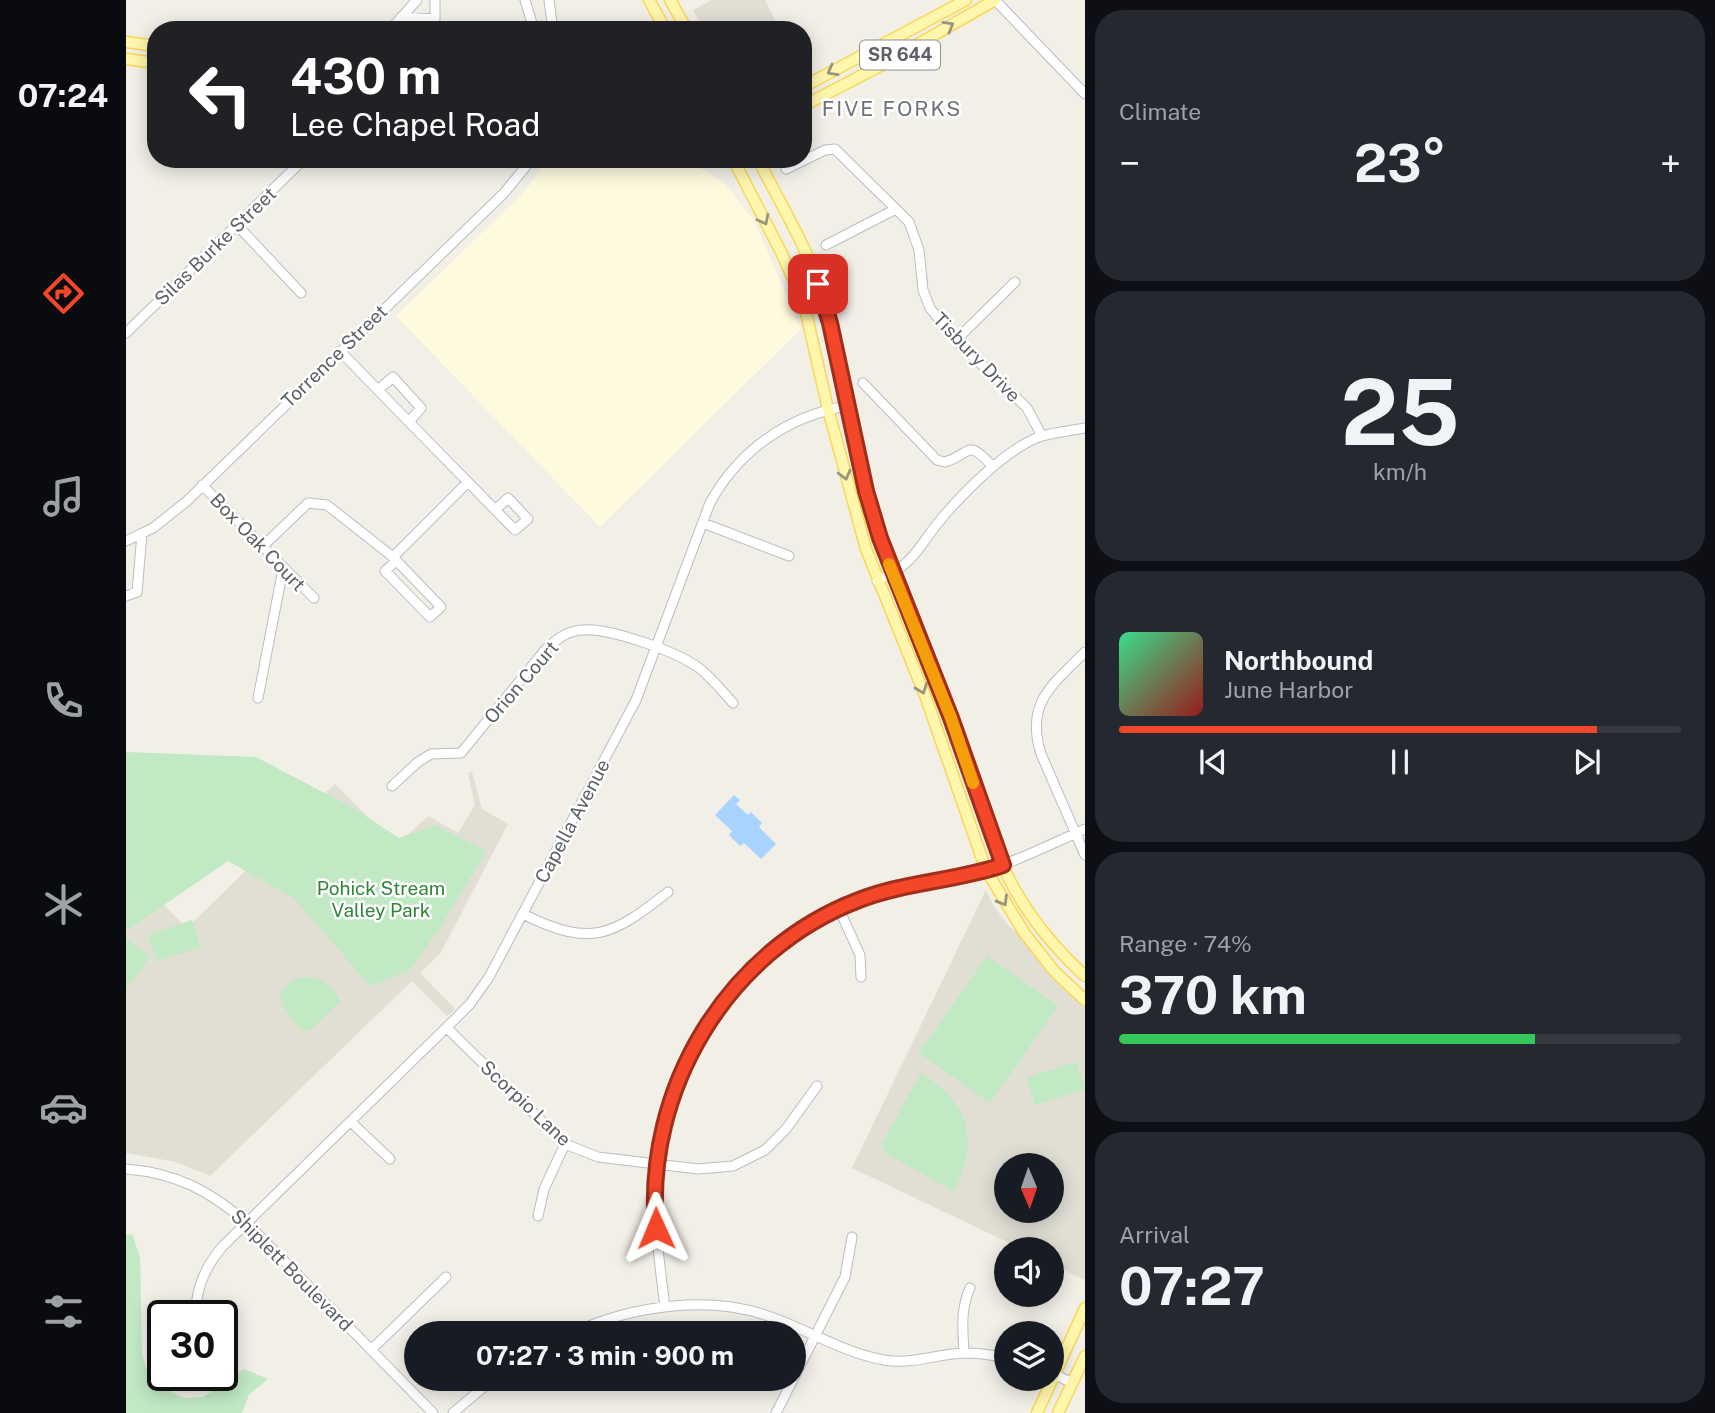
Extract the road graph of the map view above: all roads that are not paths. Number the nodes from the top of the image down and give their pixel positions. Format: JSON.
{"nodes":[{"id":1,"x":417,"y":0,"type":"edge"},
{"id":2,"x":435,"y":0,"type":"edge"},
{"id":3,"x":525,"y":0,"type":"edge"},
{"id":4,"x":549,"y":0,"type":"edge"},
{"id":5,"x":649,"y":0,"type":"edge"},
{"id":6,"x":670,"y":0,"type":"edge"},
{"id":7,"x":966,"y":0,"type":"edge"},
{"id":8,"x":995,"y":0,"type":"edge"},
{"id":9,"x":401,"y":16,"type":"junction"},
{"id":10,"x":397,"y":21,"type":"edge"},
{"id":11,"x":531,"y":21,"type":"edge"},
{"id":12,"x":552,"y":21,"type":"edge"},
{"id":13,"x":661,"y":21,"type":"edge"},
{"id":14,"x":682,"y":21,"type":"edge"},
{"id":15,"x":126,"y":42,"type":"edge"},
{"id":16,"x":147,"y":45,"type":"edge"},
{"id":17,"x":126,"y":59,"type":"edge"},
{"id":18,"x":147,"y":62,"type":"edge"},
{"id":19,"x":812,"y":82,"type":"edge"},
{"id":20,"x":1085,"y":94,"type":"edge"},
{"id":21,"x":812,"y":101,"type":"edge"},
{"id":22,"x":812,"y":156,"type":"edge"},
{"id":23,"x":295,"y":168,"type":"edge"},
{"id":24,"x":526,"y":168,"type":"edge"},
{"id":25,"x":738,"y":168,"type":"edge"},
{"id":26,"x":763,"y":168,"type":"edge"},
{"id":27,"x":896,"y":209,"type":"junction"},
{"id":28,"x":237,"y":225,"type":"junction"},
{"id":29,"x":826,"y":245,"type":"dead end"},
{"id":30,"x":1015,"y":282,"type":"dead end"},
{"id":31,"x":301,"y":293,"type":"dead end"},
{"id":32,"x":126,"y":332,"type":"edge"},
{"id":33,"x":956,"y":340,"type":"junction"},
{"id":34,"x":340,"y":351,"type":"junction"},
{"id":35,"x":863,"y":383,"type":"dead end"},
{"id":36,"x":378,"y":390,"type":"junction"},
{"id":37,"x":847,"y":406,"type":"junction"},
{"id":38,"x":828,"y":409,"type":"junction"},
{"id":39,"x":410,"y":422,"type":"junction"},
{"id":40,"x":1085,"y":428,"type":"edge"},
{"id":41,"x":1042,"y":436,"type":"junction"},
{"id":42,"x":993,"y":467,"type":"junction"},
{"id":43,"x":468,"y":482,"type":"junction"},
{"id":44,"x":202,"y":485,"type":"junction"},
{"id":45,"x":496,"y":509,"type":"dead end"},
{"id":46,"x":703,"y":523,"type":"junction"},
{"id":47,"x":142,"y":534,"type":"junction"},
{"id":48,"x":126,"y":541,"type":"edge"},
{"id":49,"x":263,"y":546,"type":"junction"},
{"id":50,"x":789,"y":556,"type":"dead end"},
{"id":51,"x":395,"y":559,"type":"junction"},
{"id":52,"x":283,"y":569,"type":"junction"},
{"id":53,"x":893,"y":574,"type":"junction"},
{"id":54,"x":877,"y":581,"type":"junction"},
{"id":55,"x":126,"y":596,"type":"edge"},
{"id":56,"x":314,"y":598,"type":"dead end"},
{"id":57,"x":656,"y":648,"type":"junction"},
{"id":58,"x":1085,"y":652,"type":"edge"},
{"id":59,"x":258,"y":698,"type":"dead end"},
{"id":60,"x":733,"y":703,"type":"dead end"},
{"id":61,"x":392,"y":786,"type":"dead end"},
{"id":62,"x":1085,"y":829,"type":"edge"},
{"id":63,"x":1075,"y":833,"type":"junction"},
{"id":64,"x":1085,"y":855,"type":"edge"},
{"id":65,"x":1003,"y":865,"type":"junction"},
{"id":66,"x":986,"y":870,"type":"junction"},
{"id":67,"x":668,"y":892,"type":"dead end"},
{"id":68,"x":839,"y":909,"type":"junction"},
{"id":69,"x":523,"y":914,"type":"junction"},
{"id":70,"x":1085,"y":976,"type":"edge"},
{"id":71,"x":860,"y":977,"type":"dead end"},
{"id":72,"x":1085,"y":1000,"type":"edge"},
{"id":73,"x":447,"y":1028,"type":"junction"},
{"id":74,"x":817,"y":1086,"type":"dead end"},
{"id":75,"x":351,"y":1122,"type":"junction"},
{"id":76,"x":565,"y":1144,"type":"junction"},
{"id":77,"x":390,"y":1159,"type":"dead end"},
{"id":78,"x":657,"y":1164,"type":"junction"},
{"id":79,"x":126,"y":1169,"type":"edge"},
{"id":80,"x":538,"y":1216,"type":"dead end"},
{"id":81,"x":246,"y":1222,"type":"junction"},
{"id":82,"x":852,"y":1237,"type":"dead end"},
{"id":83,"x":446,"y":1278,"type":"dead end"},
{"id":84,"x":970,"y":1288,"type":"dead end"},
{"id":85,"x":198,"y":1300,"type":"edge"},
{"id":86,"x":665,"y":1307,"type":"junction"},
{"id":87,"x":1085,"y":1308,"type":"edge"},
{"id":88,"x":605,"y":1321,"type":"edge"},
{"id":89,"x":817,"y":1336,"type":"junction"},
{"id":90,"x":371,"y":1350,"type":"junction"},
{"id":91,"x":1064,"y":1351,"type":"edge"},
{"id":92,"x":964,"y":1353,"type":"junction"},
{"id":93,"x":1085,"y":1356,"type":"edge"},
{"id":94,"x":994,"y":1357,"type":"edge"},
{"id":95,"x":1064,"y":1379,"type":"edge"},
{"id":96,"x":1072,"y":1383,"type":"junction"},
{"id":97,"x":479,"y":1391,"type":"edge"},
{"id":98,"x":1046,"y":1391,"type":"edge"},
{"id":99,"x":433,"y":1413,"type":"edge"},
{"id":100,"x":453,"y":1413,"type":"edge"},
{"id":101,"x":776,"y":1413,"type":"edge"},
{"id":102,"x":1037,"y":1413,"type":"edge"},
{"id":103,"x":1058,"y":1413,"type":"edge"}],
"edges":[{"from":1,"to":9,"type":"street"},
{"from":2,"to":9,"type":"street"},
{"from":3,"to":11,"type":"street"},
{"from":4,"to":12,"type":"street"},
{"from":5,"to":13,"type":"main road"},
{"from":6,"to":14,"type":"main road"},
{"from":7,"to":19,"type":"main road","number":"SR 644","one_way":true},
{"from":8,"to":20,"type":"street"},
{"from":21,"to":8,"type":"main road","number":"SR 644","one_way":true},
{"from":9,"to":10,"type":"street"},
{"from":15,"to":16,"type":"main road"},
{"from":17,"to":18,"type":"main road"},
{"from":22,"to":27,"type":"street","name":"Tisbury Drive"},
{"from":23,"to":28,"type":"street","name":"Silas Burke Street"},
{"from":24,"to":34,"type":"street","name":"Torrence Street"},
{"from":25,"to":38,"type":"main road","one_way":true},
{"from":26,"to":37,"type":"main road"},
{"from":27,"to":29,"type":"street"},
{"from":27,"to":33,"type":"street","name":"Tisbury Drive"},
{"from":28,"to":31,"type":"street"},
{"from":28,"to":32,"type":"street","name":"Silas Burke Street"},
{"from":30,"to":33,"type":"street"},
{"from":33,"to":41,"type":"street","name":"Tisbury Drive"},
{"from":34,"to":36,"type":"street"},
{"from":34,"to":44,"type":"street","name":"Torrence Street"},
{"from":35,"to":42,"type":"street"},
{"from":36,"to":39,"type":"street"},
{"from":36,"to":39,"type":"street"},
{"from":37,"to":38,"type":"street","name":"Capella Avenue"},
{"from":37,"to":53,"type":"main road"},
{"from":38,"to":46,"type":"street","name":"Capella Avenue"},
{"from":38,"to":54,"type":"main road","one_way":true},
{"from":39,"to":43,"type":"street"},
{"from":40,"to":41,"type":"street"},
{"from":41,"to":42,"type":"street"},
{"from":42,"to":53,"type":"street"},
{"from":43,"to":45,"type":"street"},
{"from":43,"to":51,"type":"street"},
{"from":44,"to":47,"type":"street","name":"Torrence Street"},
{"from":44,"to":49,"type":"street","name":"Box Oak Court"},
{"from":46,"to":50,"type":"street"},
{"from":46,"to":57,"type":"street","name":"Capella Avenue"},
{"from":47,"to":48,"type":"street","name":"Torrence Street"},
{"from":47,"to":55,"type":"street"},
{"from":49,"to":51,"type":"street"},
{"from":49,"to":52,"type":"street","name":"Box Oak Court"},
{"from":51,"to":51,"type":"street"},
{"from":52,"to":56,"type":"street","name":"Box Oak Court"},
{"from":52,"to":59,"type":"street"},
{"from":53,"to":54,"type":"street"},
{"from":53,"to":65,"type":"main road"},
{"from":54,"to":66,"type":"main road","one_way":true},
{"from":57,"to":60,"type":"street","name":"Orion Court"},
{"from":57,"to":61,"type":"street","name":"Orion Court"},
{"from":57,"to":69,"type":"street","name":"Capella Avenue"},
{"from":58,"to":63,"type":"street"},
{"from":62,"to":63,"type":"street"},
{"from":63,"to":64,"type":"street"},
{"from":63,"to":65,"type":"street"},
{"from":65,"to":66,"type":"street"},
{"from":65,"to":70,"type":"main road"},
{"from":66,"to":68,"type":"street"},
{"from":66,"to":72,"type":"main road","one_way":true},
{"from":67,"to":69,"type":"street"},
{"from":68,"to":71,"type":"street"},
{"from":68,"to":78,"type":"street"},
{"from":69,"to":73,"type":"street","name":"Capella Avenue"},
{"from":73,"to":75,"type":"street","name":"Capella Avenue"},
{"from":73,"to":76,"type":"street","name":"Scorpio Lane"},
{"from":74,"to":78,"type":"street","name":"Scorpio Lane"},
{"from":75,"to":77,"type":"street"},
{"from":75,"to":81,"type":"street","name":"Capella Avenue"},
{"from":76,"to":78,"type":"street","name":"Scorpio Lane"},
{"from":76,"to":80,"type":"street"},
{"from":78,"to":86,"type":"street"},
{"from":79,"to":81,"type":"street","name":"Shiplett Boulevard"},
{"from":81,"to":85,"type":"street","name":"Capella Avenue"},
{"from":81,"to":90,"type":"street","name":"Shiplett Boulevard"},
{"from":82,"to":89,"type":"street"},
{"from":83,"to":90,"type":"street"},
{"from":84,"to":92,"type":"street"},
{"from":86,"to":88,"type":"street"},
{"from":86,"to":89,"type":"street"},
{"from":87,"to":91,"type":"main road"},
{"from":89,"to":92,"type":"street"},
{"from":89,"to":101,"type":"street"},
{"from":90,"to":99,"type":"street","name":"Shiplett Boulevard"},
{"from":92,"to":94,"type":"street"},
{"from":93,"to":96,"type":"main road"},
{"from":95,"to":96,"type":"street"},
{"from":96,"to":103,"type":"main road"},
{"from":97,"to":100,"type":"street"},
{"from":98,"to":102,"type":"main road"}]}
